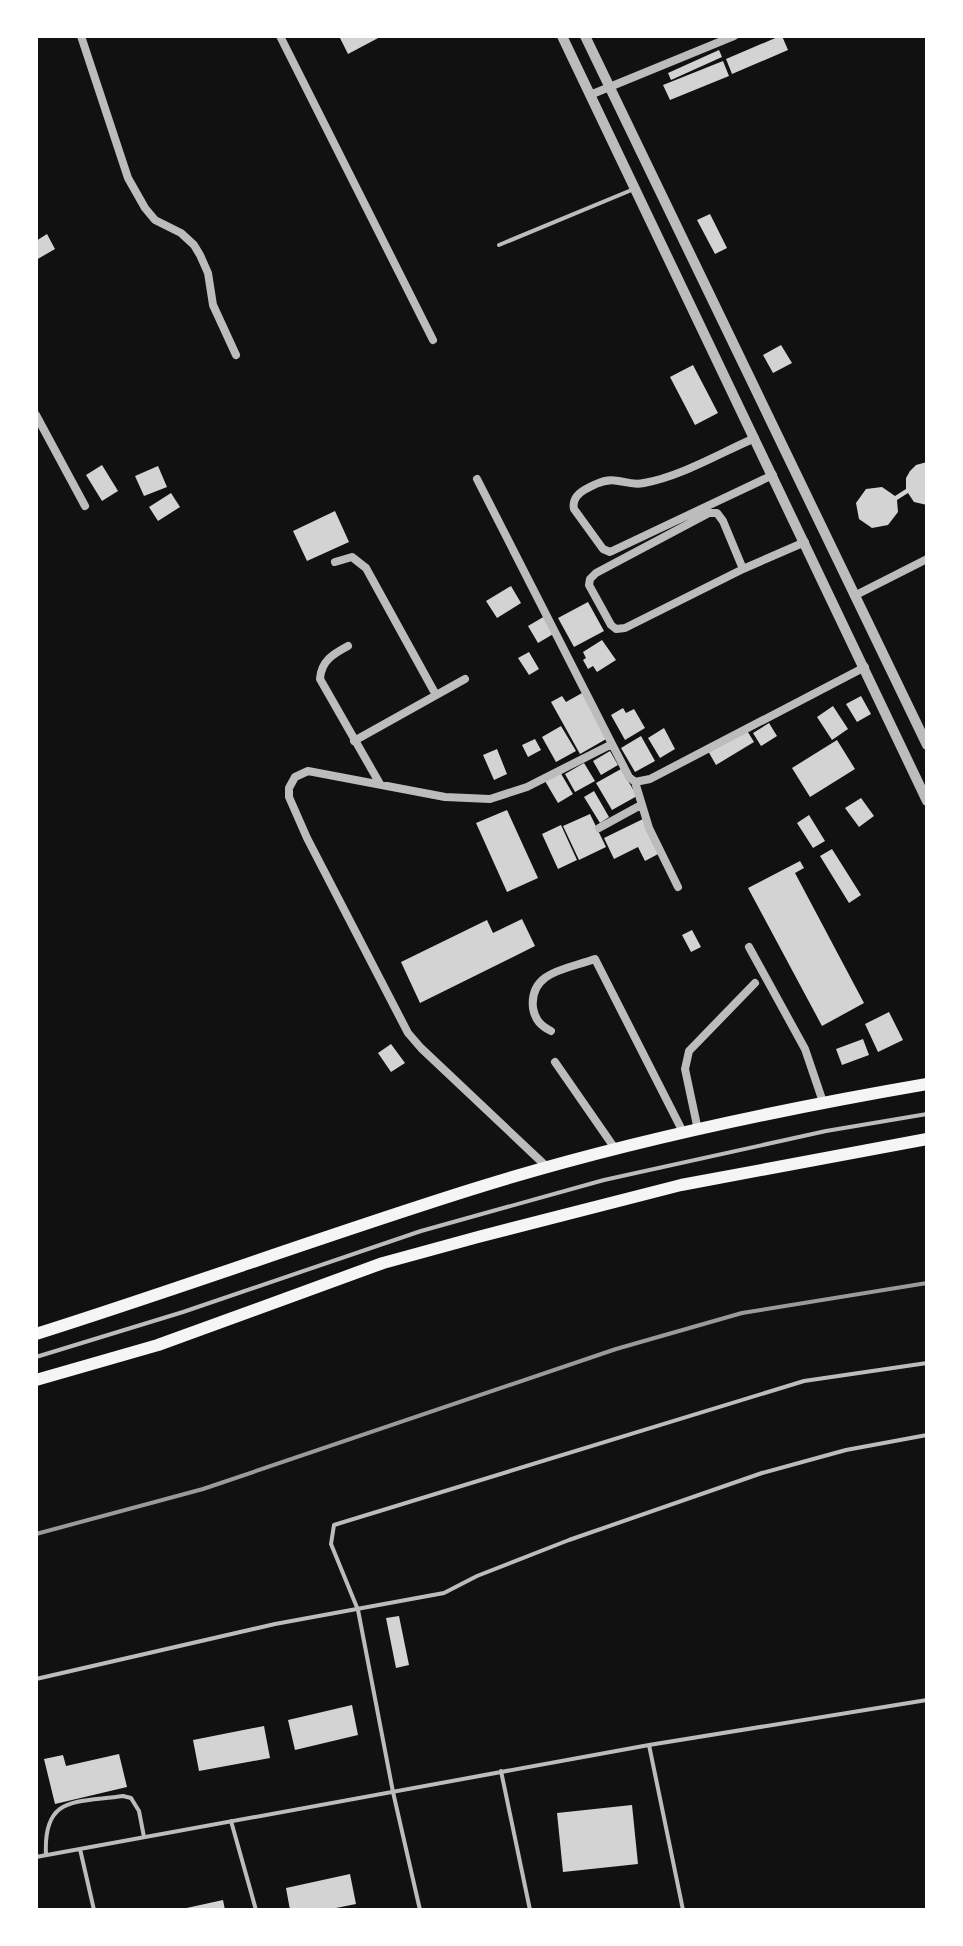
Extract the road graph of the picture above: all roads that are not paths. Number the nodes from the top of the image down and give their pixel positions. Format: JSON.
{"nodes":[{"id":1,"x":81,"y":36,"type":"edge"},
{"id":2,"x":280,"y":36,"type":"edge"},
{"id":3,"x":562,"y":36,"type":"edge"},
{"id":4,"x":585,"y":36,"type":"edge"},
{"id":5,"x":734,"y":36,"type":"edge"},
{"id":6,"x":610,"y":87,"type":"junction"},
{"id":7,"x":590,"y":95,"type":"junction"},
{"id":8,"x":636,"y":188,"type":"junction"},
{"id":9,"x":499,"y":245,"type":"dead end"},
{"id":10,"x":433,"y":340,"type":"dead end"},
{"id":11,"x":236,"y":355,"type":"dead end"},
{"id":12,"x":36,"y":415,"type":"edge"},
{"id":13,"x":755,"y":438,"type":"junction"},
{"id":14,"x":773,"y":475,"type":"junction"},
{"id":15,"x":477,"y":479,"type":"dead end"},
{"id":16,"x":85,"y":506,"type":"dead end"},
{"id":17,"x":805,"y":542,"type":"junction"},
{"id":18,"x":927,"y":559,"type":"edge"},
{"id":19,"x":335,"y":562,"type":"dead end"},
{"id":20,"x":743,"y":569,"type":"junction"},
{"id":21,"x":854,"y":596,"type":"junction"},
{"id":22,"x":348,"y":646,"type":"dead end"},
{"id":23,"x":865,"y":667,"type":"junction"},
{"id":24,"x":465,"y":679,"type":"dead end"},
{"id":25,"x":436,"y":695,"type":"junction"},
{"id":26,"x":354,"y":741,"type":"junction"},
{"id":27,"x":612,"y":744,"type":"junction"},
{"id":28,"x":927,"y":745,"type":"edge"},
{"id":29,"x":635,"y":782,"type":"junction"},
{"id":30,"x":380,"y":784,"type":"junction"},
{"id":31,"x":927,"y":801,"type":"edge"},
{"id":32,"x":641,"y":805,"type":"junction"},
{"id":33,"x":599,"y":828,"type":"dead end"},
{"id":34,"x":678,"y":887,"type":"dead end"},
{"id":35,"x":749,"y":947,"type":"dead end"},
{"id":36,"x":755,"y":983,"type":"dead end"},
{"id":37,"x":551,"y":1031,"type":"dead end"},
{"id":38,"x":555,"y":1062,"type":"dead end"},
{"id":39,"x":927,"y":1084,"type":"edge"},
{"id":40,"x":823,"y":1102,"type":"junction"},
{"id":41,"x":927,"y":1114,"type":"edge"},
{"id":42,"x":691,"y":1133,"type":"junction"},
{"id":43,"x":927,"y":1139,"type":"edge"},
{"id":44,"x":616,"y":1150,"type":"junction"},
{"id":45,"x":547,"y":1167,"type":"junction"},
{"id":46,"x":36,"y":1334,"type":"edge"},
{"id":47,"x":36,"y":1357,"type":"edge"},
{"id":48,"x":927,"y":1363,"type":"edge"},
{"id":49,"x":36,"y":1380,"type":"edge"},
{"id":50,"x":927,"y":1435,"type":"edge"},
{"id":51,"x":358,"y":1610,"type":"junction"},
{"id":52,"x":36,"y":1679,"type":"edge"},
{"id":53,"x":927,"y":1700,"type":"edge"},
{"id":54,"x":649,"y":1745,"type":"junction"},
{"id":55,"x":501,"y":1771,"type":"junction"},
{"id":56,"x":393,"y":1792,"type":"junction"},
{"id":57,"x":231,"y":1821,"type":"junction"},
{"id":58,"x":144,"y":1837,"type":"junction"},
{"id":59,"x":80,"y":1849,"type":"junction"},
{"id":60,"x":46,"y":1855,"type":"junction"},
{"id":61,"x":36,"y":1857,"type":"edge"},
{"id":62,"x":94,"y":1910,"type":"edge"},
{"id":63,"x":256,"y":1910,"type":"edge"},
{"id":64,"x":420,"y":1910,"type":"edge"},
{"id":65,"x":530,"y":1910,"type":"edge"},
{"id":66,"x":683,"y":1910,"type":"edge"}],
"edges":[{"from":1,"to":11,"type":"street"},
{"from":2,"to":10,"type":"street"},
{"from":3,"to":7,"type":"street"},
{"from":4,"to":6,"type":"street"},
{"from":5,"to":6,"type":"street"},
{"from":6,"to":7,"type":"street"},
{"from":6,"to":21,"type":"street"},
{"from":7,"to":8,"type":"street"},
{"from":8,"to":9,"type":"lane"},
{"from":8,"to":13,"type":"street"},
{"from":12,"to":16,"type":"street"},
{"from":13,"to":14,"type":"street"},
{"from":13,"to":14,"type":"street"},
{"from":14,"to":17,"type":"street"},
{"from":15,"to":27,"type":"street"},
{"from":17,"to":20,"type":"street"},
{"from":17,"to":23,"type":"street"},
{"from":18,"to":21,"type":"street"},
{"from":19,"to":25,"type":"street"},
{"from":20,"to":20,"type":"street"},
{"from":21,"to":28,"type":"street"},
{"from":22,"to":26,"type":"street"},
{"from":23,"to":29,"type":"street"},
{"from":23,"to":31,"type":"street"},
{"from":24,"to":25,"type":"street"},
{"from":25,"to":26,"type":"street"},
{"from":26,"to":30,"type":"street"},
{"from":27,"to":29,"type":"street"},
{"from":27,"to":30,"type":"street"},
{"from":29,"to":32,"type":"street"},
{"from":30,"to":45,"type":"street"},
{"from":32,"to":33,"type":"street"},
{"from":32,"to":34,"type":"street"},
{"from":35,"to":40,"type":"street"},
{"from":36,"to":42,"type":"street"},
{"from":37,"to":42,"type":"street"},
{"from":38,"to":44,"type":"street"},
{"from":39,"to":40,"type":"main road"},
{"from":40,"to":42,"type":"main road"},
{"from":41,"to":47,"type":"lane"},
{"from":42,"to":44,"type":"main road"},
{"from":43,"to":49,"type":"main road"},
{"from":44,"to":45,"type":"main road"},
{"from":45,"to":46,"type":"main road"},
{"from":48,"to":51,"type":"lane"},
{"from":50,"to":51,"type":"lane"},
{"from":51,"to":52,"type":"lane"},
{"from":51,"to":56,"type":"lane"},
{"from":53,"to":54,"type":"lane"},
{"from":54,"to":55,"type":"lane"},
{"from":54,"to":66,"type":"lane"},
{"from":55,"to":56,"type":"lane"},
{"from":55,"to":65,"type":"lane"},
{"from":56,"to":57,"type":"lane"},
{"from":56,"to":64,"type":"lane"},
{"from":57,"to":58,"type":"lane"},
{"from":57,"to":63,"type":"lane"},
{"from":58,"to":59,"type":"lane"},
{"from":58,"to":60,"type":"lane"},
{"from":59,"to":60,"type":"lane"},
{"from":59,"to":62,"type":"lane"},
{"from":60,"to":61,"type":"lane"}]}
